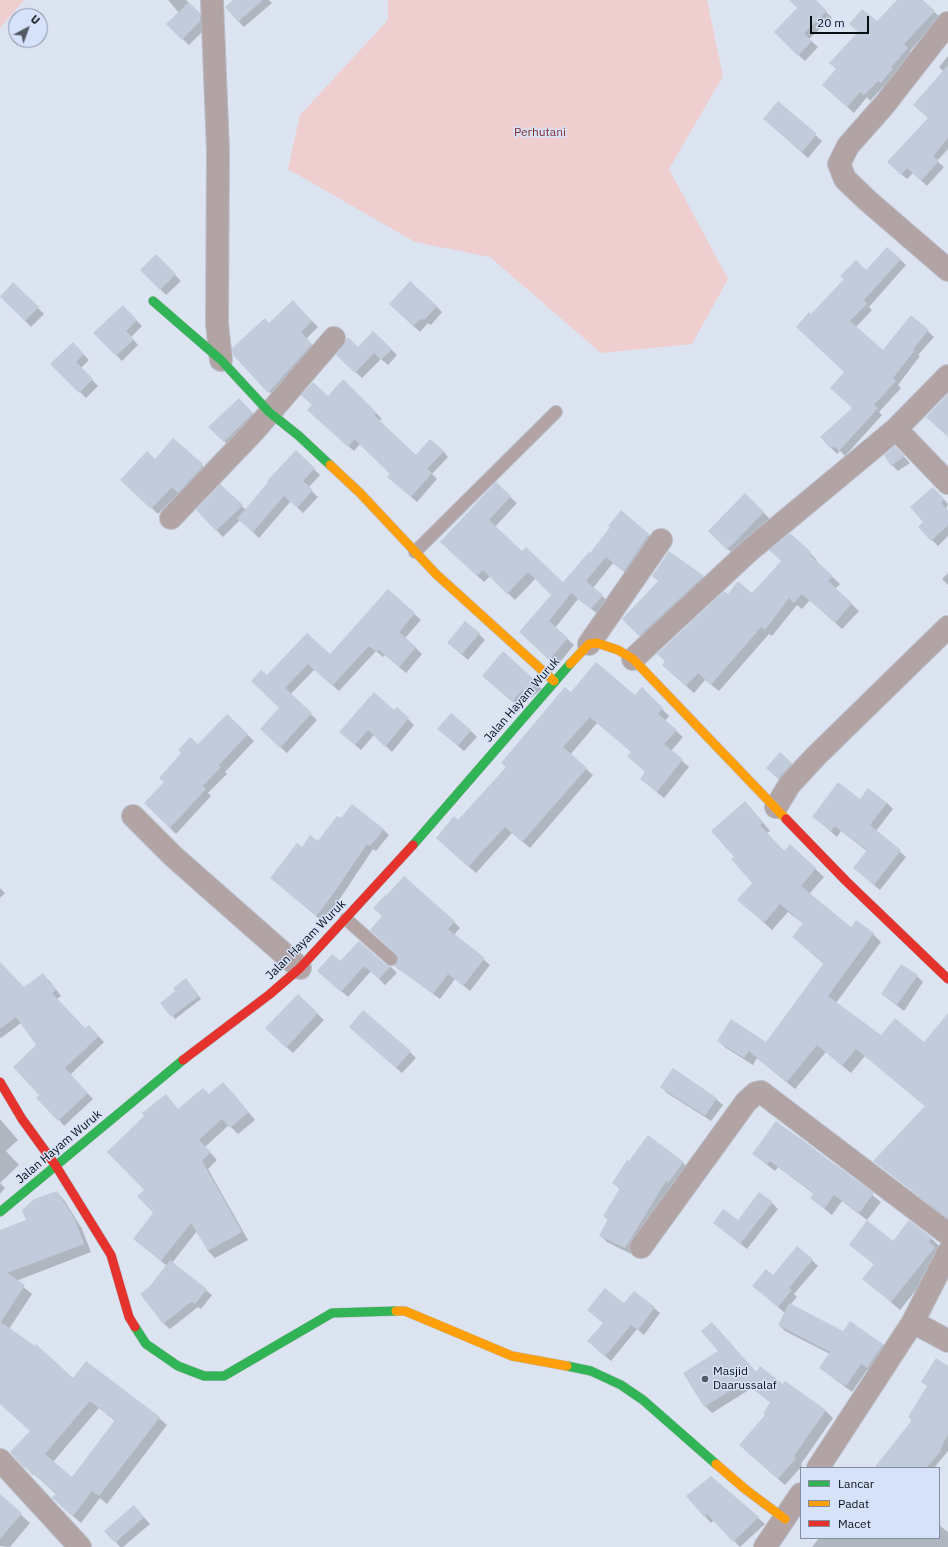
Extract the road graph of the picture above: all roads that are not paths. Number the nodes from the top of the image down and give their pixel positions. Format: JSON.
{"nodes":[{"id":1,"x":212,"y":0,"type":"edge"},
{"id":2,"x":948,"y":23,"type":"edge"},
{"id":3,"x":948,"y":270,"type":"edge"},
{"id":4,"x":153,"y":301,"type":"dead end"},
{"id":5,"x":334,"y":338,"type":"dead end"},
{"id":6,"x":221,"y":360,"type":"junction"},
{"id":7,"x":948,"y":376,"type":"edge"},
{"id":8,"x":269,"y":412,"type":"junction"},
{"id":9,"x":556,"y":412,"type":"dead end"},
{"id":10,"x":896,"y":429,"type":"junction"},
{"id":11,"x":948,"y":483,"type":"edge"},
{"id":12,"x":171,"y":518,"type":"dead end"},
{"id":13,"x":661,"y":540,"type":"dead end"},
{"id":14,"x":415,"y":552,"type":"junction"},
{"id":15,"x":948,"y":627,"type":"edge"},
{"id":16,"x":589,"y":644,"type":"junction"},
{"id":17,"x":633,"y":659,"type":"junction"},
{"id":18,"x":554,"y":681,"type":"junction"},
{"id":19,"x":776,"y":807,"type":"junction"},
{"id":20,"x":133,"y":816,"type":"dead end"},
{"id":21,"x":346,"y":919,"type":"junction"},
{"id":22,"x":391,"y":959,"type":"dead end"},
{"id":23,"x":300,"y":968,"type":"junction"},
{"id":24,"x":948,"y":979,"type":"edge"},
{"id":25,"x":0,"y":1082,"type":"edge"},
{"id":26,"x":56,"y":1166,"type":"junction"},
{"id":27,"x":0,"y":1212,"type":"edge"},
{"id":28,"x":948,"y":1234,"type":"edge"},
{"id":29,"x":641,"y":1247,"type":"dead end"},
{"id":30,"x":948,"y":1253,"type":"edge"},
{"id":31,"x":913,"y":1322,"type":"junction"},
{"id":32,"x":948,"y":1340,"type":"edge"},
{"id":33,"x":0,"y":1460,"type":"edge"},
{"id":34,"x":819,"y":1467,"type":"edge"},
{"id":35,"x":800,"y":1496,"type":"edge"},
{"id":36,"x":785,"y":1519,"type":"junction"},
{"id":37,"x":80,"y":1547,"type":"edge"},
{"id":38,"x":765,"y":1547,"type":"edge"}],
"edges":[{"from":1,"to":6,"type":"street"},
{"from":2,"to":3,"type":"street"},
{"from":4,"to":6,"type":"street"},
{"from":5,"to":8,"type":"street"},
{"from":6,"to":8,"type":"street"},
{"from":7,"to":10,"type":"street"},
{"from":8,"to":12,"type":"street"},
{"from":8,"to":14,"type":"street"},
{"from":9,"to":14,"type":"lane"},
{"from":10,"to":11,"type":"street"},
{"from":10,"to":17,"type":"street"},
{"from":13,"to":16,"type":"street"},
{"from":14,"to":18,"type":"street"},
{"from":15,"to":19,"type":"street"},
{"from":16,"to":17,"type":"street"},
{"from":16,"to":18,"type":"street","name":"Jalan Hayam Wuruk"},
{"from":17,"to":19,"type":"street"},
{"from":18,"to":21,"type":"street","name":"Jalan Hayam Wuruk"},
{"from":19,"to":24,"type":"street"},
{"from":20,"to":23,"type":"street"},
{"from":21,"to":22,"type":"lane"},
{"from":21,"to":23,"type":"street","name":"Jalan Hayam Wuruk"},
{"from":23,"to":26,"type":"street","name":"Jalan Hayam Wuruk"},
{"from":25,"to":26,"type":"street"},
{"from":26,"to":27,"type":"street","name":"Jalan Hayam Wuruk"},
{"from":26,"to":36,"type":"street"},
{"from":28,"to":29,"type":"street"},
{"from":30,"to":31,"type":"street"},
{"from":31,"to":32,"type":"street"},
{"from":31,"to":34,"type":"street"},
{"from":33,"to":37,"type":"street"},
{"from":35,"to":36,"type":"street"},
{"from":36,"to":38,"type":"street"}]}
